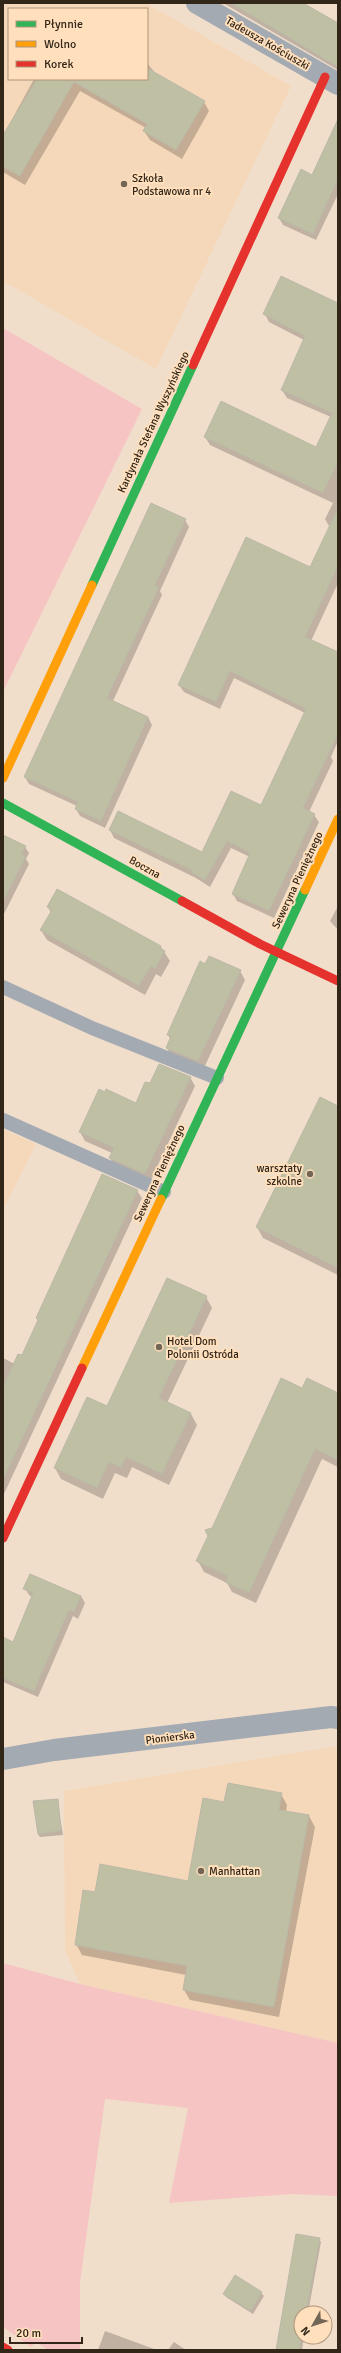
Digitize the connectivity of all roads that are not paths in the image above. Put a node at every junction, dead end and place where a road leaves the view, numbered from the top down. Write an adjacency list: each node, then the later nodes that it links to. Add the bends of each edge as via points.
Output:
1 (197, 3): 2 (street, Tadeusza Kościuszki)
2 (332, 80): 3 (street, Kardynała Stefana Wyszyńskiego)
3 (3, 778)
4 (3, 804): 6 (street, Boczna)
5 (338, 819): 6 (street, Seweryna Pieniężnego)
6 (276, 952): 7 (street, Boczna); 9 (street, Seweryna Pieniężnego)
7 (338, 981)
8 (3, 987): 9 (lane, via 92,1028)
9 (217, 1078): 11 (street, Seweryna Pieniężnego)
10 (3, 1120): 11 (lane)
11 (164, 1192): 12 (street, Seweryna Pieniężnego)
12 (3, 1538)
13 (338, 1718): 14 (street, Pionierska, via 74,1748)
14 (3, 1759)
15 (3, 2346): 16 (street)
16 (8, 2350)

